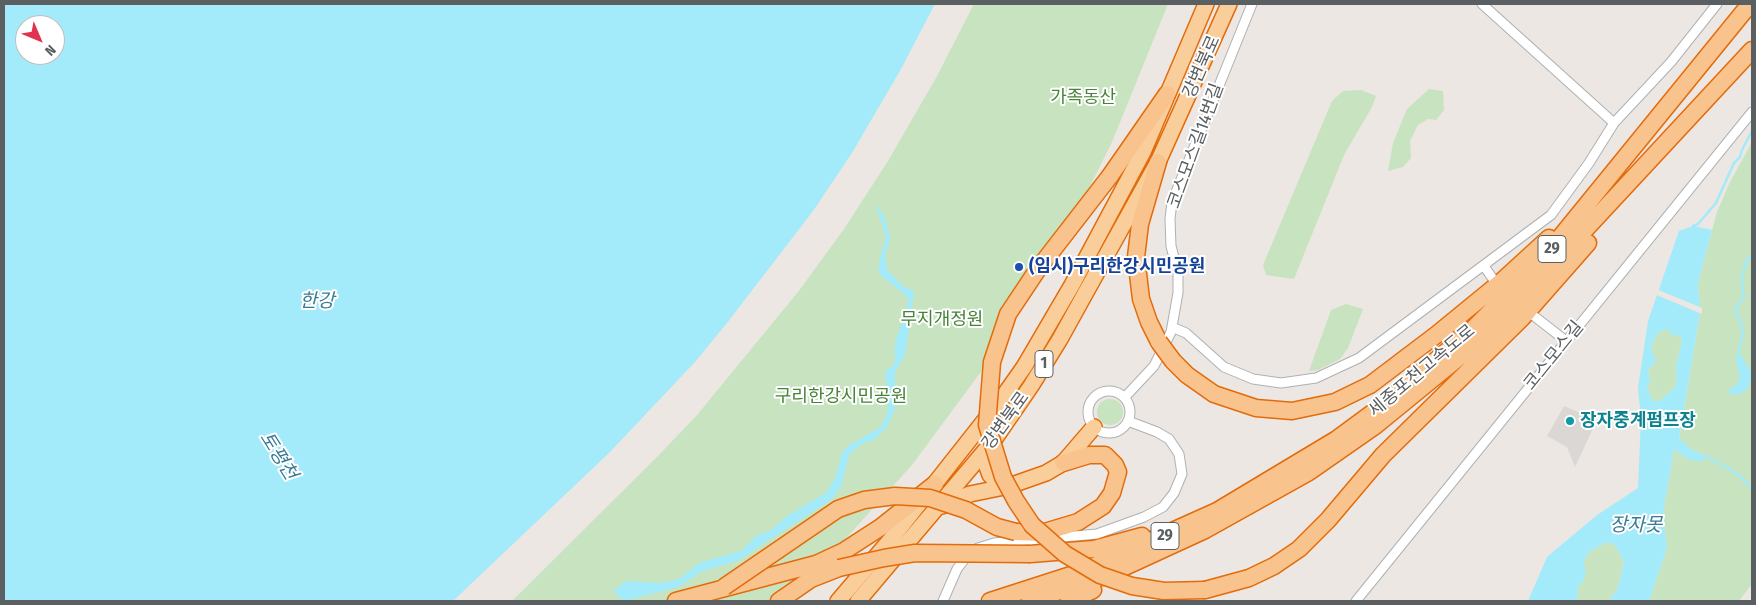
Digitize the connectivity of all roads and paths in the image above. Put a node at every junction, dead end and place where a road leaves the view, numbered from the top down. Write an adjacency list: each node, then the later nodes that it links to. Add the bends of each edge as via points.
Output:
1 (1206, 4): 8 (highway, 강변북로 / 1)
2 (1229, 4): 12 (highway, 강변북로 / 1)
3 (1252, 4): 17 (street, 코스모스길14번길, via 1172,202 1170,219 1178,292)
4 (1482, 4): 10 (street)
5 (1717, 4): 10 (street, via 1671,62)
6 (1750, 4): 11 (highway, 세종포천고속도로 / 29)
7 (1752, 50): 13 (highway, 세종포천고속도로 / 29)
8 (1167, 94): 13 (highway, bridge, via 1008,314 992,362 987,425 1003,477 1032,525 1065,554 1100,575 1132,586 1164,591 1205,590 1237,583 1264,572 1308,541 1404,432 1522,318 1565,271); 26 (highway, 강변북로 / 1, via 1127,182 1042,338 1000,401)
9 (1752, 112): 18 (street, 코스모스길)
10 (1614, 123): 14 (street, via 1551,216)
11 (1630, 154): 12 (highway, bridge, via 1502,282 1398,364 1350,397 1307,410 1277,411 1256,408 1214,394 1173,361 1149,322 1141,299 1136,257 1140,224); 23 (highway, 세종포천고속도로 / 29, via 1540,262 1471,331 1375,411)
12 (1158, 162): 22 (highway, 강변북로 / 1, via 1060,339)
13 (1644, 168): 25 (highway, 세종포천고속도로 / 29, via 1490,332 1375,426)
14 (1484, 266): 15 (street); 17 (street, via 1359,358 1316,378 1281,383 1253,379 1224,367 1186,333)
15 (1493, 279)
16 (1534, 316): 18 (street)
17 (1172, 327): 19 (street, 코스모스길14번길, via 1154,366)
18 (1566, 341): 38 (street, 코스모스길)
19 (1125, 397): 20 (street, via 1130,408); 21 (street, via 1114,391 1097,394 1088,410)
20 (1128, 421): 21 (street, via 1122,429 1112,433); 34 (street, via 1169,439 1179,454 1182,474 1163,507 1097,534 994,543 978,548 970,552 957,569)
21 (1094, 427): 24 (highway)
22 (994, 440): 27 (highway, via 986,464 996,481); 28 (highway, 강변북로 / 1)
23 (1312, 452): 31 (highway, bridge, via 1173,524 1134,539 1094,549 1030,554 916,553 884,558 839,568 811,579); 35 (highway, 세종포천고속도로 / 29, via 1246,495 1190,524 1083,570)
24 (1063, 463): 27 (highway, via 1046,473); 29 (highway, bridge, via 1089,455 1105,455 1118,472 1112,493 1103,506 1078,522 1041,532 1016,532 930,498 895,496 864,500 830,514)
25 (1309, 472): 36 (highway, 세종포천고속도로 / 29, via 1156,553 1107,575); 37 (highway, via 1240,520)
26 (935, 484): 29 (highway, via 860,542 816,564); 32 (highway, 강변북로 / 1)
27 (1009, 486): 28 (highway, via 970,494)
28 (939, 508): 33 (highway, 강변북로 / 1)
29 (724, 587): 30 (highway)
30 (676, 601)
31 (779, 601)
32 (838, 601)
33 (858, 601)
34 (942, 601)
35 (990, 601)
36 (1030, 601)
37 (1069, 601)
38 (1356, 601)

